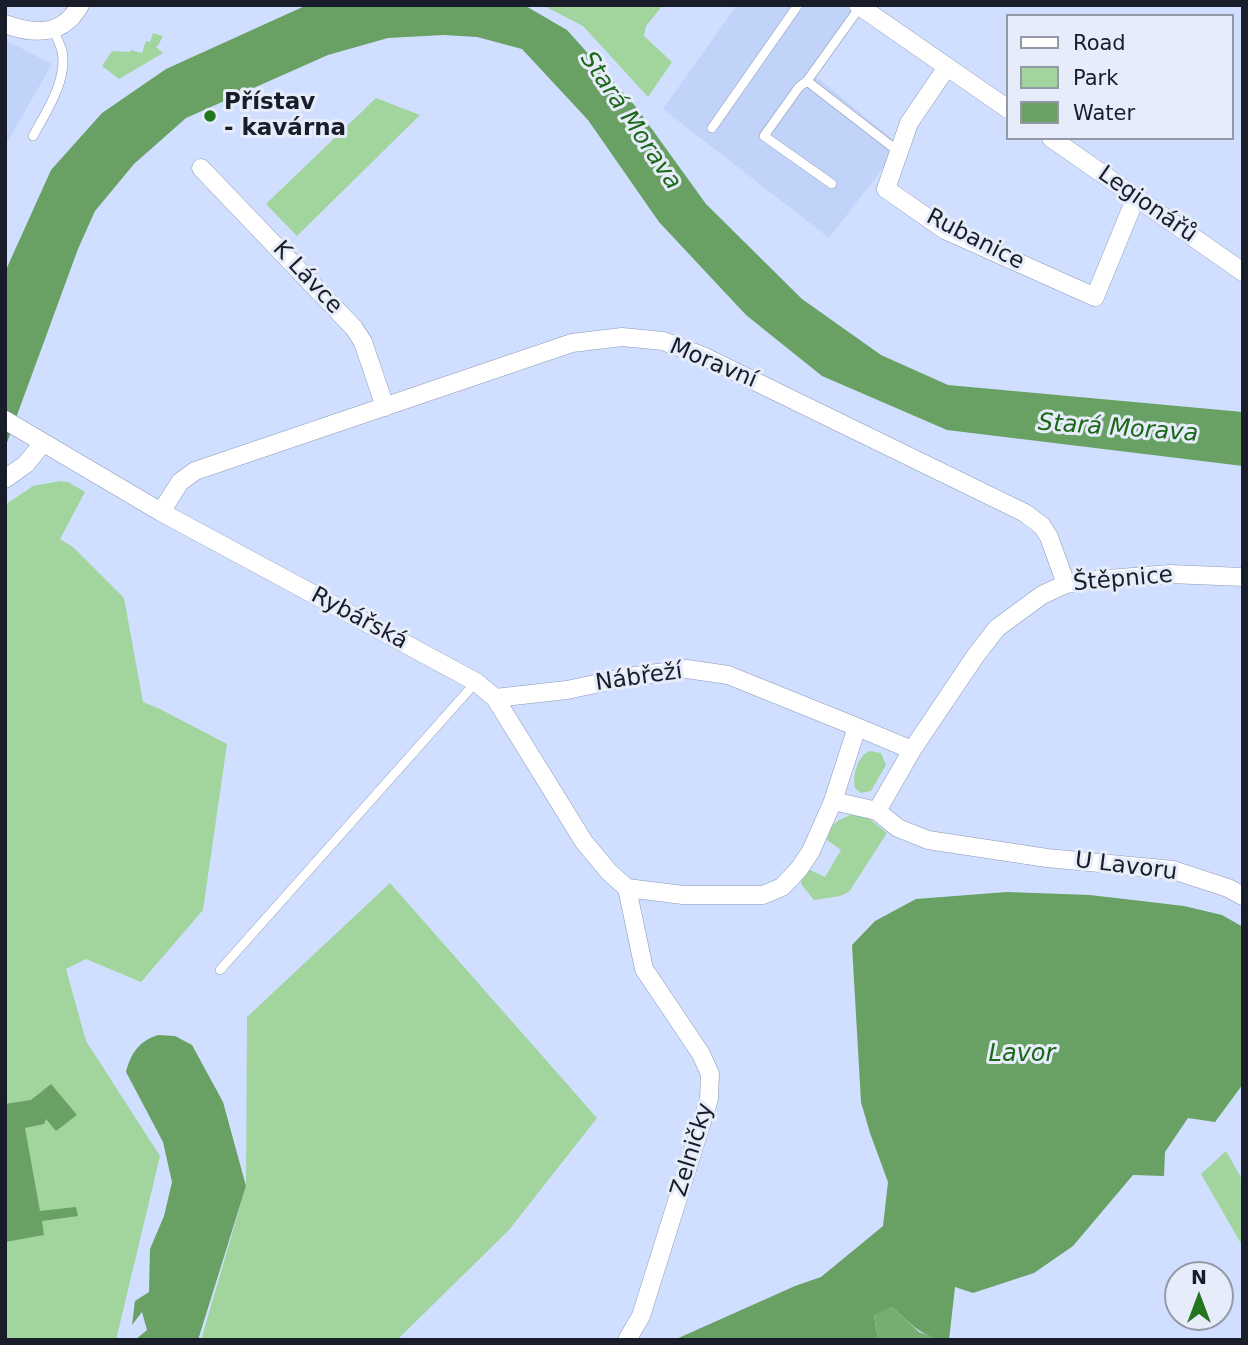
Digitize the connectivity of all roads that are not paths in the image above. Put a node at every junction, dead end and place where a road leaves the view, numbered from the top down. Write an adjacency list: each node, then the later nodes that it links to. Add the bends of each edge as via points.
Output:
1 (80, 5): 5 (street)
2 (798, 5): 9 (lane)
3 (859, 6): 6 (street); 7 (lane)
4 (5, 24): 5 (street, via 39,33)
5 (54, 30): 10 (lane, via 62,52 62,70)
6 (947, 67): 8 (street); 12 (street, Rubanice, via 909,123)
7 (807, 81): 12 (lane); 14 (lane, via 764,136)
8 (1006, 108)
9 (712, 128)
10 (33, 136)
11 (1054, 140): 15 (street, Legionářů)
12 (899, 152): 15 (street, Rubanice, via 886,189 946,230 1095,297)
13 (201, 168): 17 (street, K Lávce, via 354,328)
14 (832, 184)
15 (1136, 197): 16 (street, Legionářů)
16 (1243, 272)
17 (385, 407): 21 (street, Moravní, via 195,471 180,482); 23 (street, Moravní, via 572,343 622,337 663,341 1025,513 1049,537)
18 (12, 424): 19 (street, Rybářská)
19 (43, 443): 20 (street, via 26,464); 21 (street, Rybářská)
20 (5, 479)
21 (161, 512): 24 (street, Rybářská)
22 (1243, 577): 23 (street, Štěpnice, via 1170,574)
23 (1066, 584): 27 (street, Štěpnice, via 1042,595 997,628)
24 (476, 682): 25 (street, Rybářská); 32 (lane)
25 (495, 698): 26 (street, Nábřeží, via 687,669 728,675); 30 (street, Rybářská, via 584,842)
26 (857, 727): 27 (street, Nábřeží); 28 (street)
27 (912, 750): 29 (street)
28 (834, 801): 29 (street); 30 (street, via 799,869 782,887 763,895 683,895)
29 (877, 810): 31 (street, U Lavoru, via 898,828 928,840 1172,870)
30 (627, 888): 33 (street, Zelničky, via 644,969 701,1054 711,1085 641,1316)
31 (1243, 896)
32 (220, 970)
33 (627, 1340)

